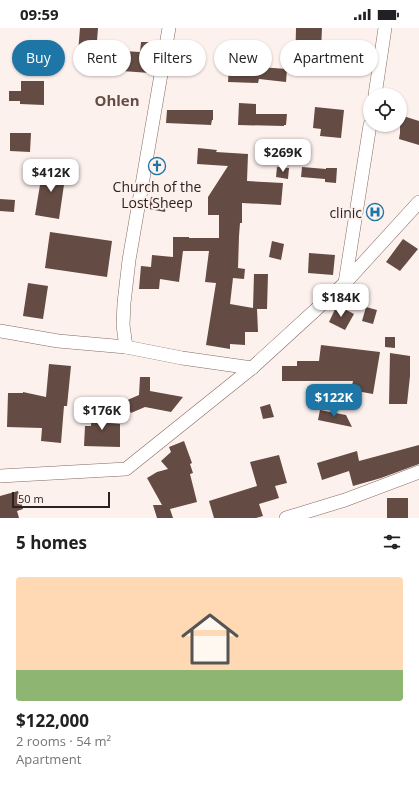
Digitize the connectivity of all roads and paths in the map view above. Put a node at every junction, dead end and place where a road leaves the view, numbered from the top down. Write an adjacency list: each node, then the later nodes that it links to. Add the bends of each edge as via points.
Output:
1 (169, 28): 8 (street, via 128,267 123,325)
2 (385, 28): 3 (street)
3 (376, 88)
4 (369, 132): 6 (street)
5 (419, 202): 6 (street)
6 (345, 283): 9 (street)
7 (0, 332): 8 (street, via 58,341)
8 (126, 347): 9 (street)
9 (252, 368): 11 (street, via 126,469)
10 (419, 472): 12 (street, via 345,500)
11 (0, 476)
12 (286, 518)

